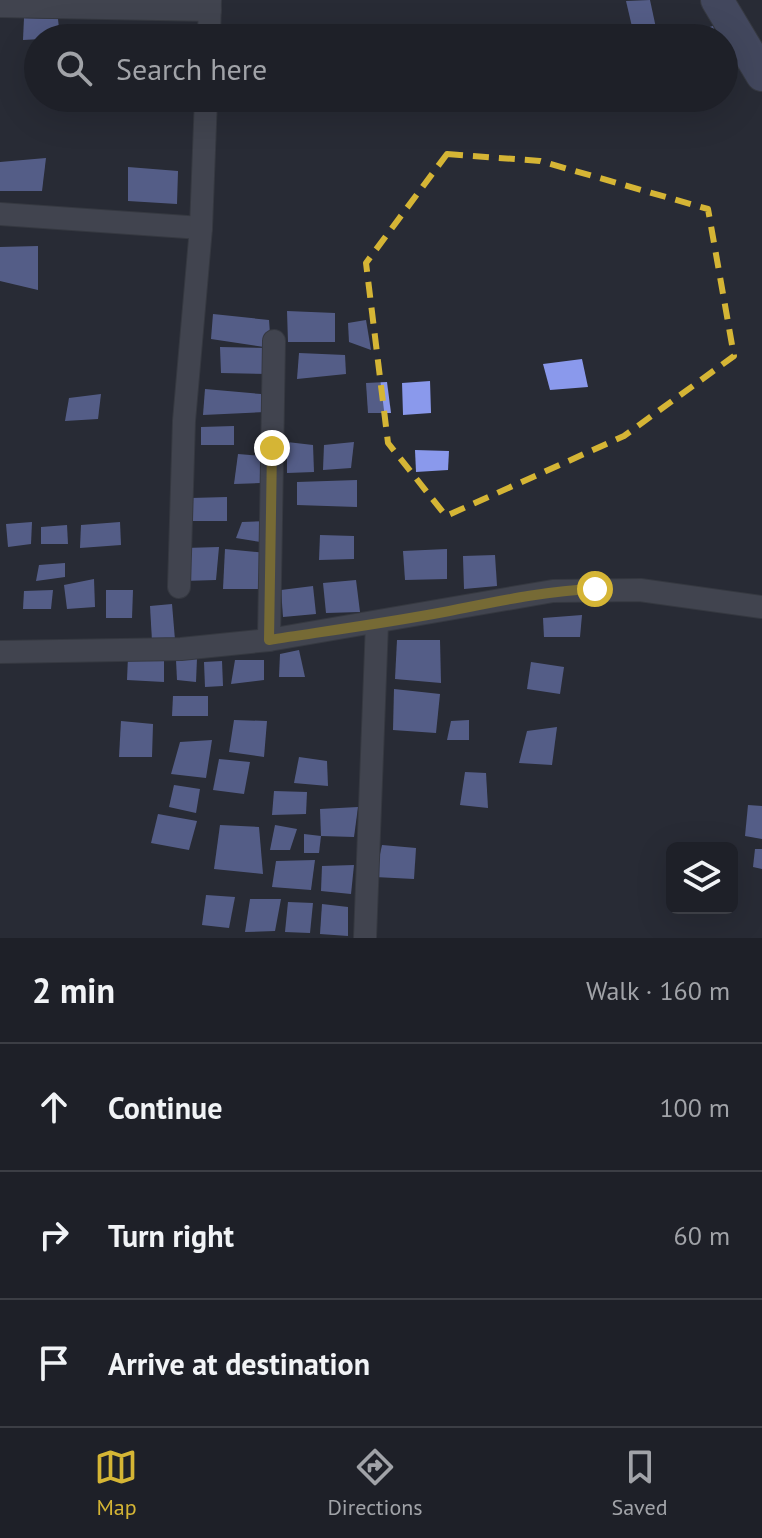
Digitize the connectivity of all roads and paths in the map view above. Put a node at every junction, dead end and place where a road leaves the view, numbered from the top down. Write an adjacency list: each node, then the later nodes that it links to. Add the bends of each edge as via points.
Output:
1 (717, 0): 4 (street)
2 (210, 5): 3 (street)
3 (0, 6)
4 (731, 24)
5 (738, 35): 6 (street)
6 (762, 75)
7 (205, 112): 9 (street)
8 (0, 214): 9 (street)
9 (201, 228): 11 (street, via 184,421)
10 (274, 341): 14 (street)
11 (179, 587)
12 (762, 607): 13 (street, via 595,589 506,598)
13 (377, 623): 14 (street); 16 (street)
14 (269, 640): 15 (street, via 169,649)
15 (0, 652)
16 (365, 938)

